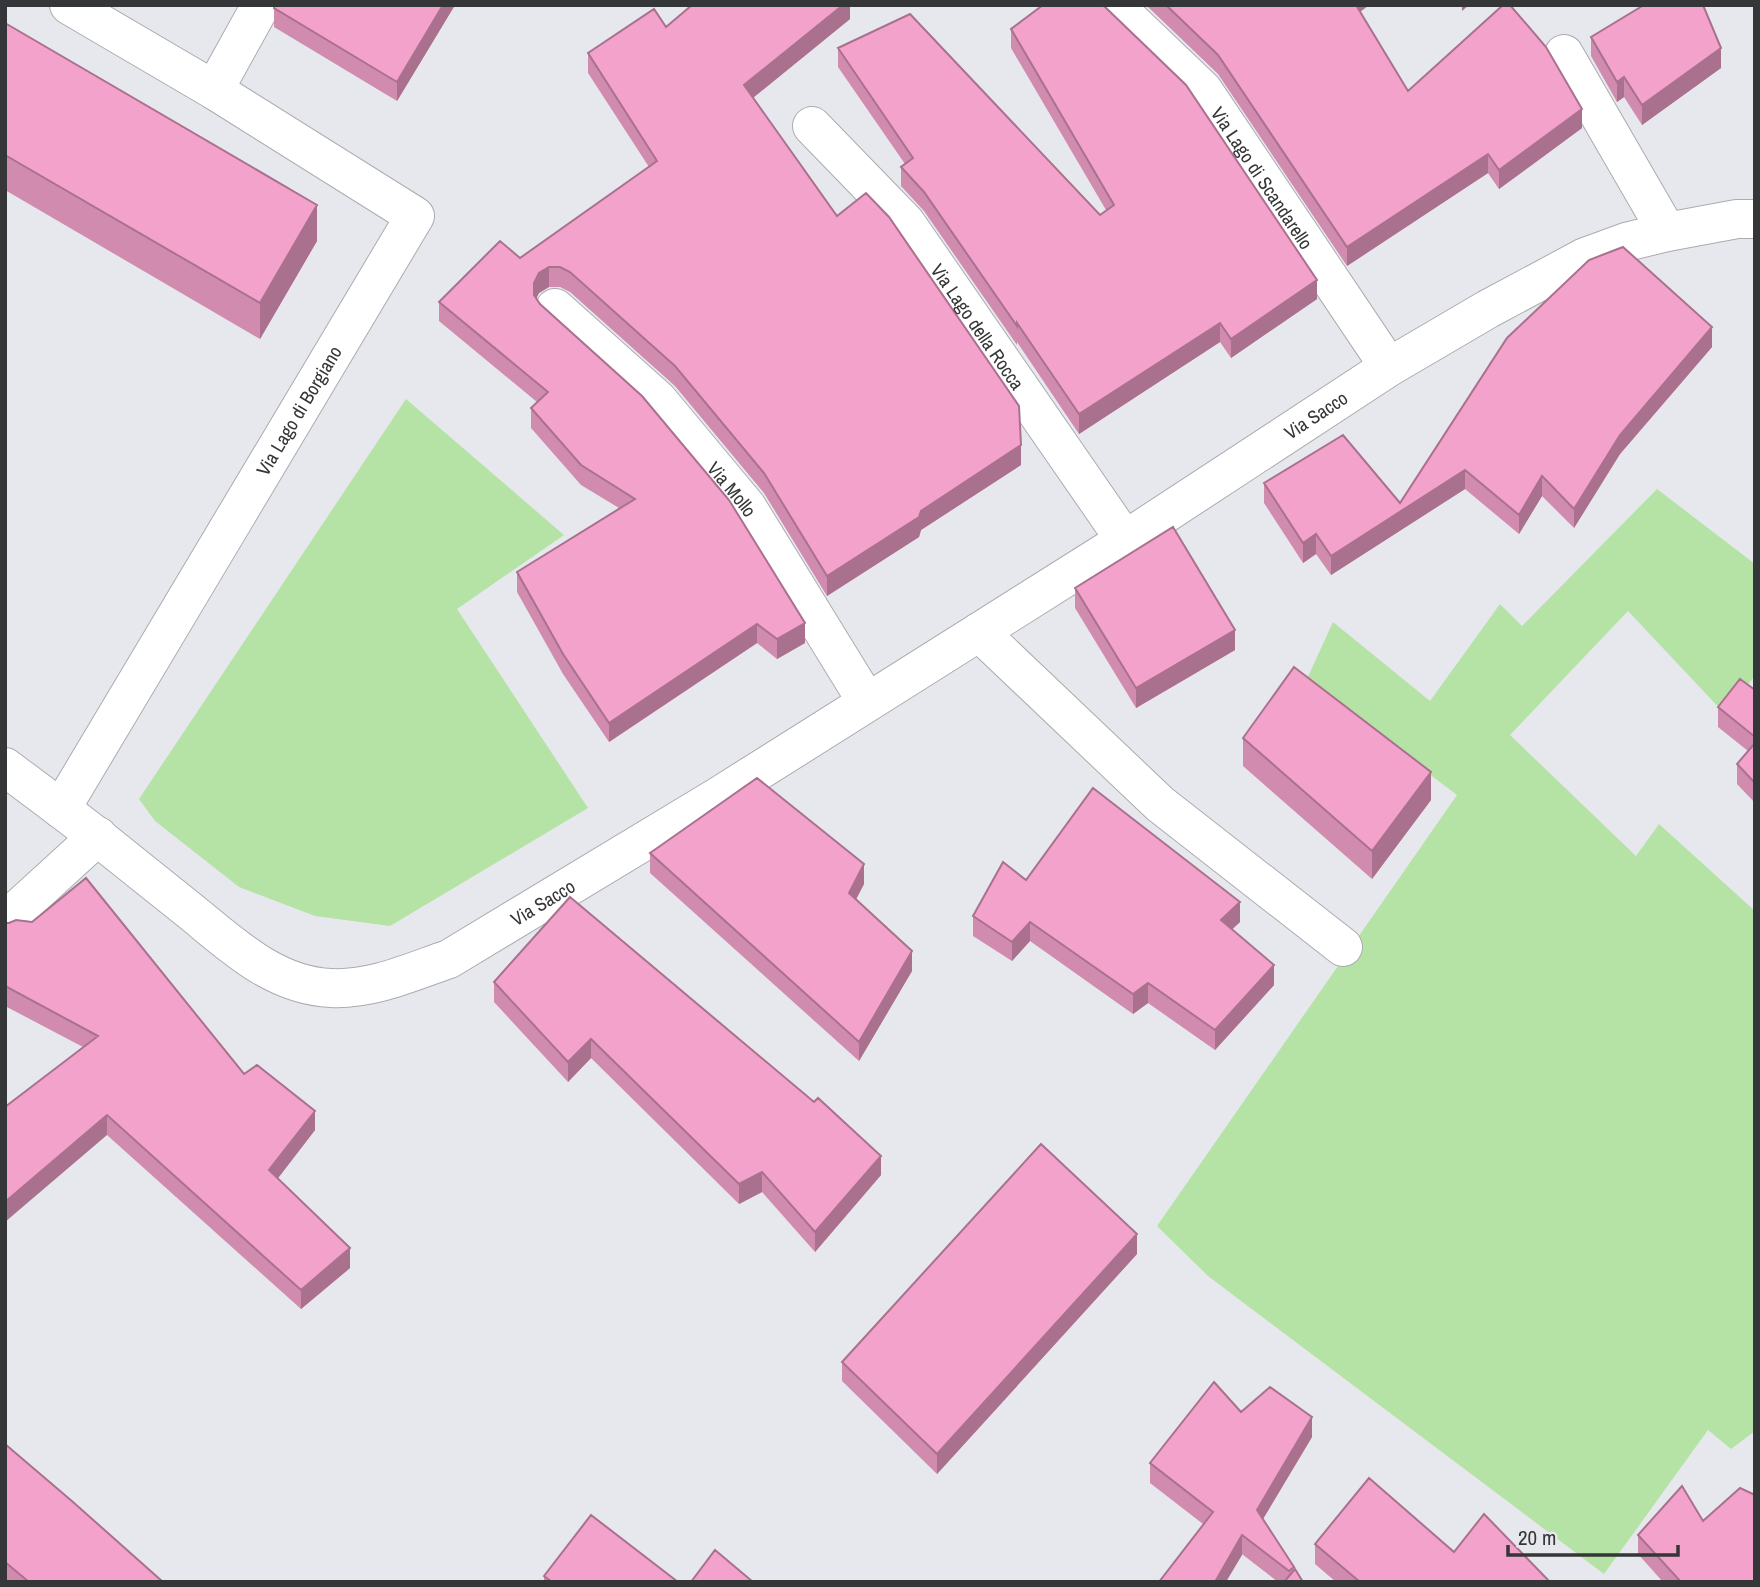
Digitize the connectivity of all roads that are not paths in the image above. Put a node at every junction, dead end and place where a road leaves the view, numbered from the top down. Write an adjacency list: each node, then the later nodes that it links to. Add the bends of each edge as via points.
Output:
1 (69, 5): 5 (street, Via Lago di Borgiano)
2 (261, 5): 5 (street)
3 (1114, 5): 10 (street, Via Lago di Scandarello, via 1203,90)
4 (1564, 54): 8 (street)
5 (214, 90): 15 (street, Via Lago di Borgiano, via 415,216)
6 (812, 126): 11 (street, Via Lago della Rocca, via 906,223)
7 (1755, 219): 8 (street, Via Sacco)
8 (1667, 232): 10 (street, Via Sacco, via 1586,257)
9 (555, 308): 13 (street, Via Mollo, via 658,401 747,507)
10 (1389, 367): 11 (street, Via Sacco)
11 (1125, 540): 12 (street, Via Sacco)
12 (979, 632): 13 (street, Via Sacco); 18 (street, via 1160,804)
13 (867, 702): 16 (street, Via Sacco, via 449,959 401,977 358,986 330,988 273,973)
14 (5, 767): 15 (street, Via Sacco)
15 (61, 809): 16 (street, Via Sacco)
16 (98, 836): 17 (street)
17 (5, 921)
18 (1343, 947)

